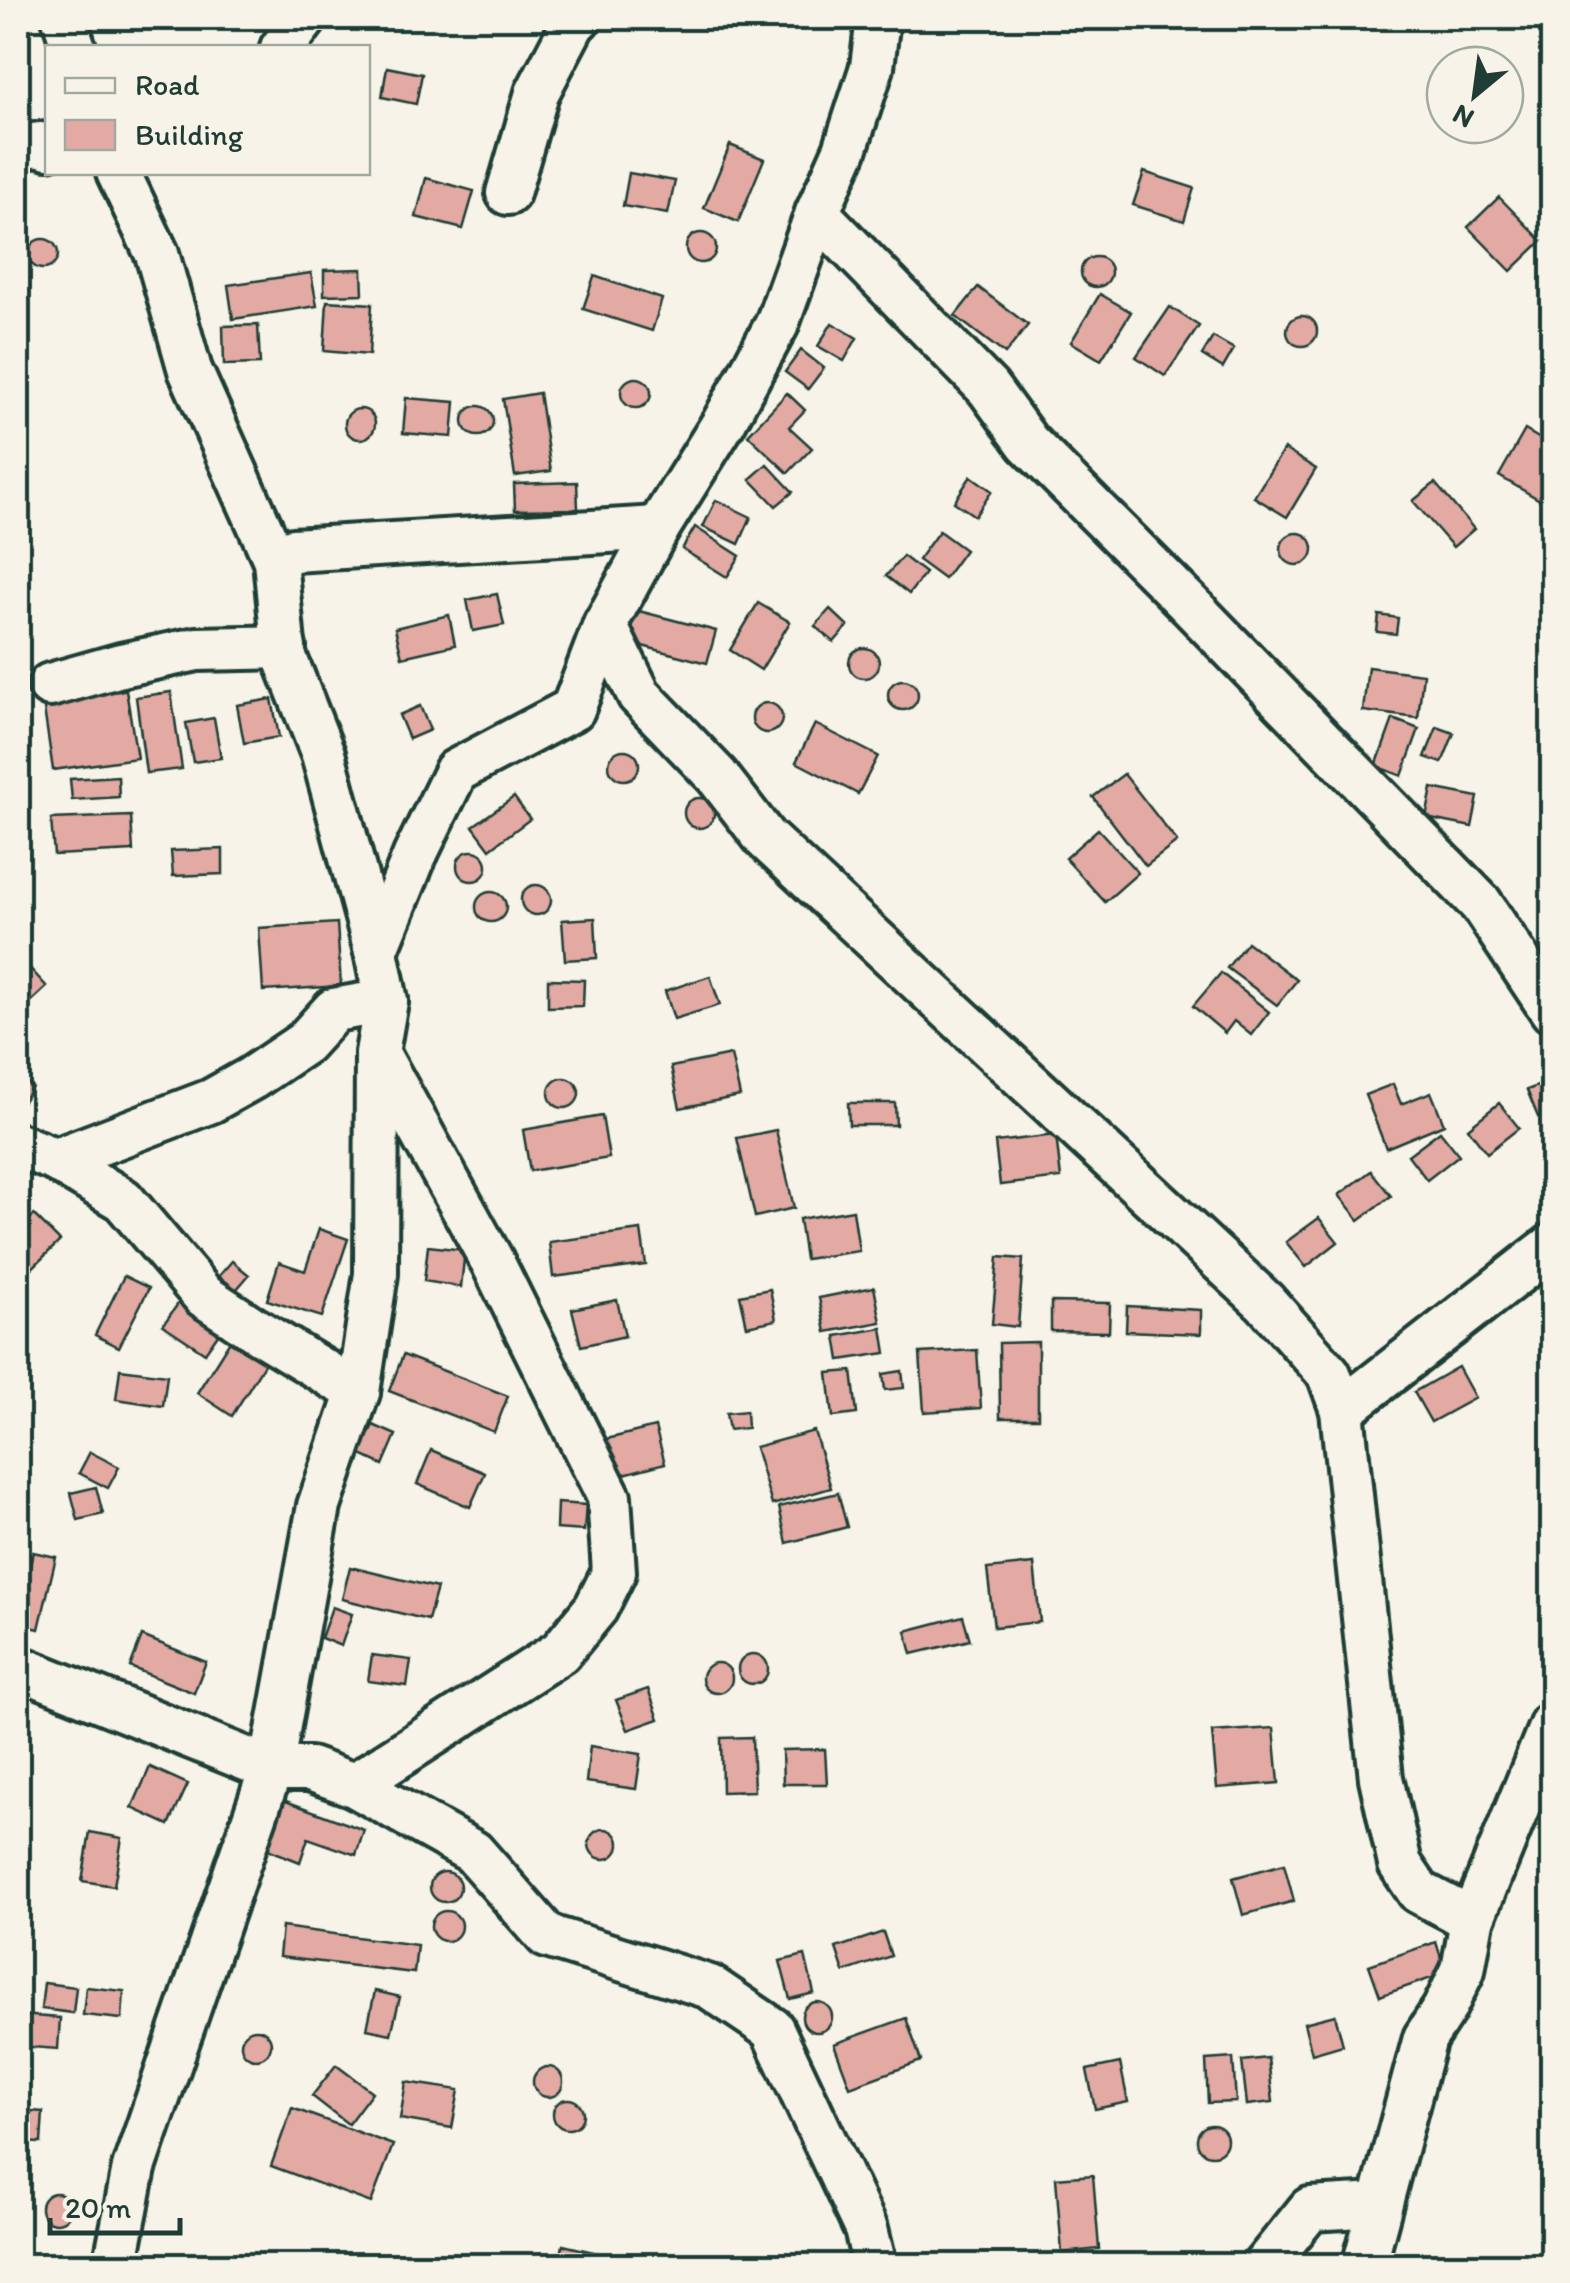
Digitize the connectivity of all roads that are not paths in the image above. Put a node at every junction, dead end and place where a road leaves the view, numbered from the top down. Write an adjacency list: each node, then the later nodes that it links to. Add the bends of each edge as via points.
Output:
1 (64, 18): 6 (street)
2 (305, 18): 7 (street)
3 (579, 18): 12 (street, via 537,93)
4 (878, 18): 8 (street)
5 (909, 18): 8 (street)
6 (73, 45)
7 (284, 45)
8 (872, 67): 13 (street)
9 (45, 146): 10 (street)
10 (18, 147)
11 (119, 175): 15 (street, via 157,254 190,370)
12 (508, 193)
13 (817, 213): 14 (street, via 777,324); 21 (street, via 988,388 1028,443 1481,904)
14 (658, 528): 15 (street, via 293,550); 16 (street)
15 (275, 560): 17 (street)
16 (606, 625): 19 (street, via 574,709 456,771); 26 (street, via 639,695 765,838 1265,1302 1329,1374)
17 (284, 647): 18 (street, via 198,649); 19 (street, via 323,754)
18 (50, 685)
19 (376, 951): 20 (street)
20 (386, 1001): 22 (street); 23 (street, via 334,1010 304,1043 211,1101)
21 (1552, 1010)
22 (377, 1053): 25 (street, via 376,1274); 30 (street, via 492,1262 609,1497 614,1572 596,1608 560,1652)
23 (37, 1152): 25 (street, via 123,1200 204,1296)
24 (1552, 1246): 26 (street)
25 (358, 1392): 29 (street, via 319,1506)
26 (1342, 1410): 31 (street, via 1381,1778 1400,1864 1420,1892)
27 (18, 1667): 29 (street)
28 (1552, 1723): 31 (street)
29 (271, 1769): 30 (street, via 310,1769); 33 (street, via 134,2168)
30 (354, 1785): 34 (street, via 473,1852 546,1936 710,1987 772,2029 866,2229)
31 (1472, 1920): 32 (street, via 1463,1970 1425,2038)
32 (1379, 2206): 35 (street, via 1310,2209); 36 (street)
33 (115, 2266)
34 (876, 2266)
35 (1264, 2266)
36 (1364, 2266)

